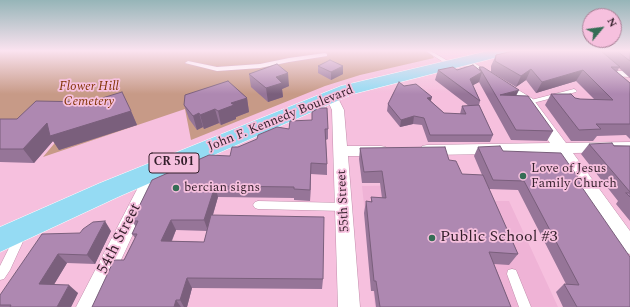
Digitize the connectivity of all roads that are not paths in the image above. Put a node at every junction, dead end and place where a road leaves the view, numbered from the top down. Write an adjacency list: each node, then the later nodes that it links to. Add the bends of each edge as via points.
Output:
1 (199, 65): 2 (lane, via 217,69)
2 (263, 65)
3 (448, 65): 10 (main road, John F. Kennedy Boulevard / CR 501, via 362,86)
4 (462, 65): 11 (street)
5 (606, 65): 6 (street)
6 (617, 74): 7 (street); 8 (street)
7 (630, 74)
8 (630, 85)
9 (574, 91): 11 (lane)
10 (332, 97): 16 (street, 55th Street, via 338,110); 17 (main road, John F. Kennedy Boulevard / CR 501)
11 (529, 102): 12 (street)
12 (562, 148): 13 (street); 15 (street); 21 (street)
13 (630, 148)
14 (396, 150): 16 (street)
15 (411, 150)
16 (342, 151): 19 (street, 55th Street)
17 (154, 172): 20 (main road, John F. Kennedy Boulevard / CR 501); 24 (street, 54th Street)
18 (258, 205): 19 (lane)
19 (344, 207): 25 (street, 55th Street)
20 (12, 235): 22 (lane, via 6,266)
21 (630, 246)
22 (0, 274)
23 (512, 274): 26 (lane)
24 (87, 307)
25 (349, 307)
26 (525, 307)

